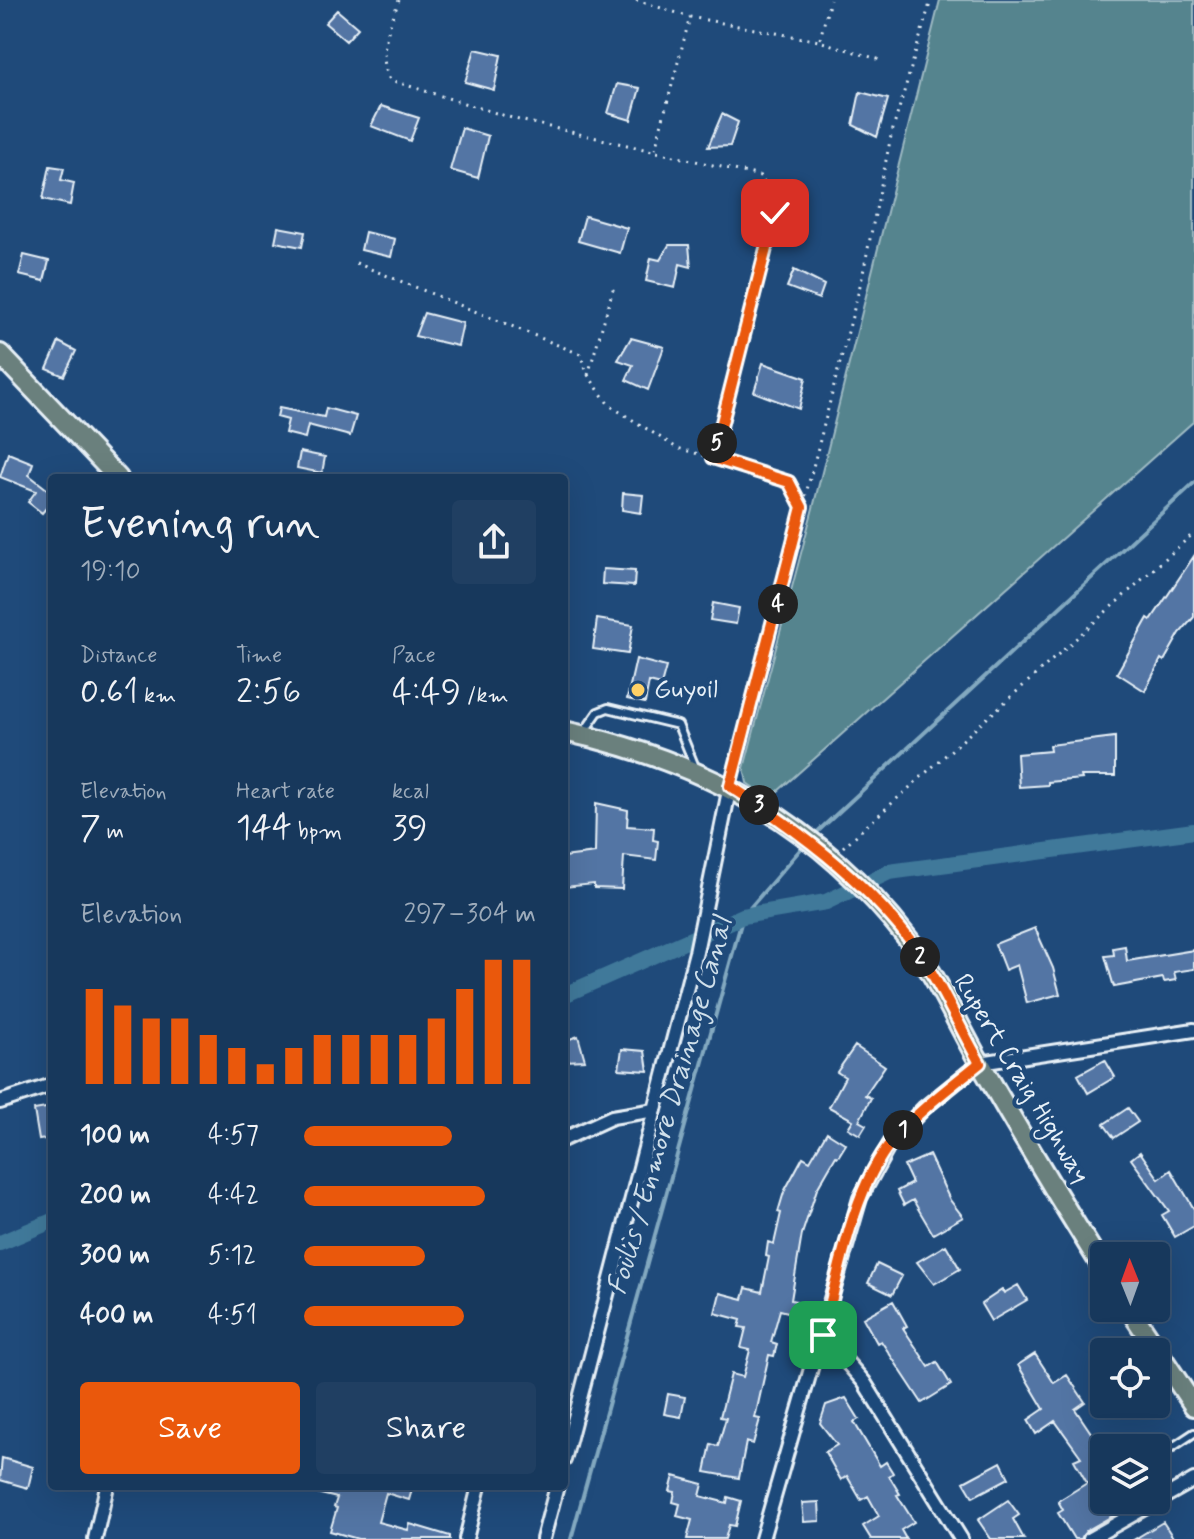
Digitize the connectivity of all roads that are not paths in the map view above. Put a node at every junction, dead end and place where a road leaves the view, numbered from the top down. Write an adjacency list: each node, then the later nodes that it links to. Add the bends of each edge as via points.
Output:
1 (0, 355): 2 (main road)
2 (114, 474)
3 (573, 733): 4 (main road, Rupert Craig Highway); 4 (lane, via 608,708 678,725)
4 (696, 771): 5 (main road, Rupert Craig Highway)
5 (730, 786): 7 (main road, Rupert Craig Highway, via 854,878 911,942); 10 (street, via 708,903)
6 (1194, 1030): 7 (street)
7 (980, 1063): 12 (main road, Rupert Craig Highway); 14 (street, via 891,1142 860,1198)
8 (48, 1086): 9 (street)
9 (0, 1102)
10 (655, 1110): 11 (street, via 612,1117); 17 (street)
11 (568, 1137)
12 (1090, 1247)
13 (1138, 1322): 15 (main road)
14 (823, 1335): 26 (street); 27 (street, via 864,1382)
15 (1194, 1406)
16 (1194, 1433): 18 (lane)
17 (568, 1445)
18 (1170, 1449)
19 (1194, 1480): 28 (street)
20 (106, 1490): 23 (street)
21 (478, 1490): 24 (street)
22 (556, 1490): 25 (street)
23 (95, 1539)
24 (466, 1539)
25 (543, 1539)
26 (762, 1539)
27 (961, 1539)
28 (1090, 1539)

